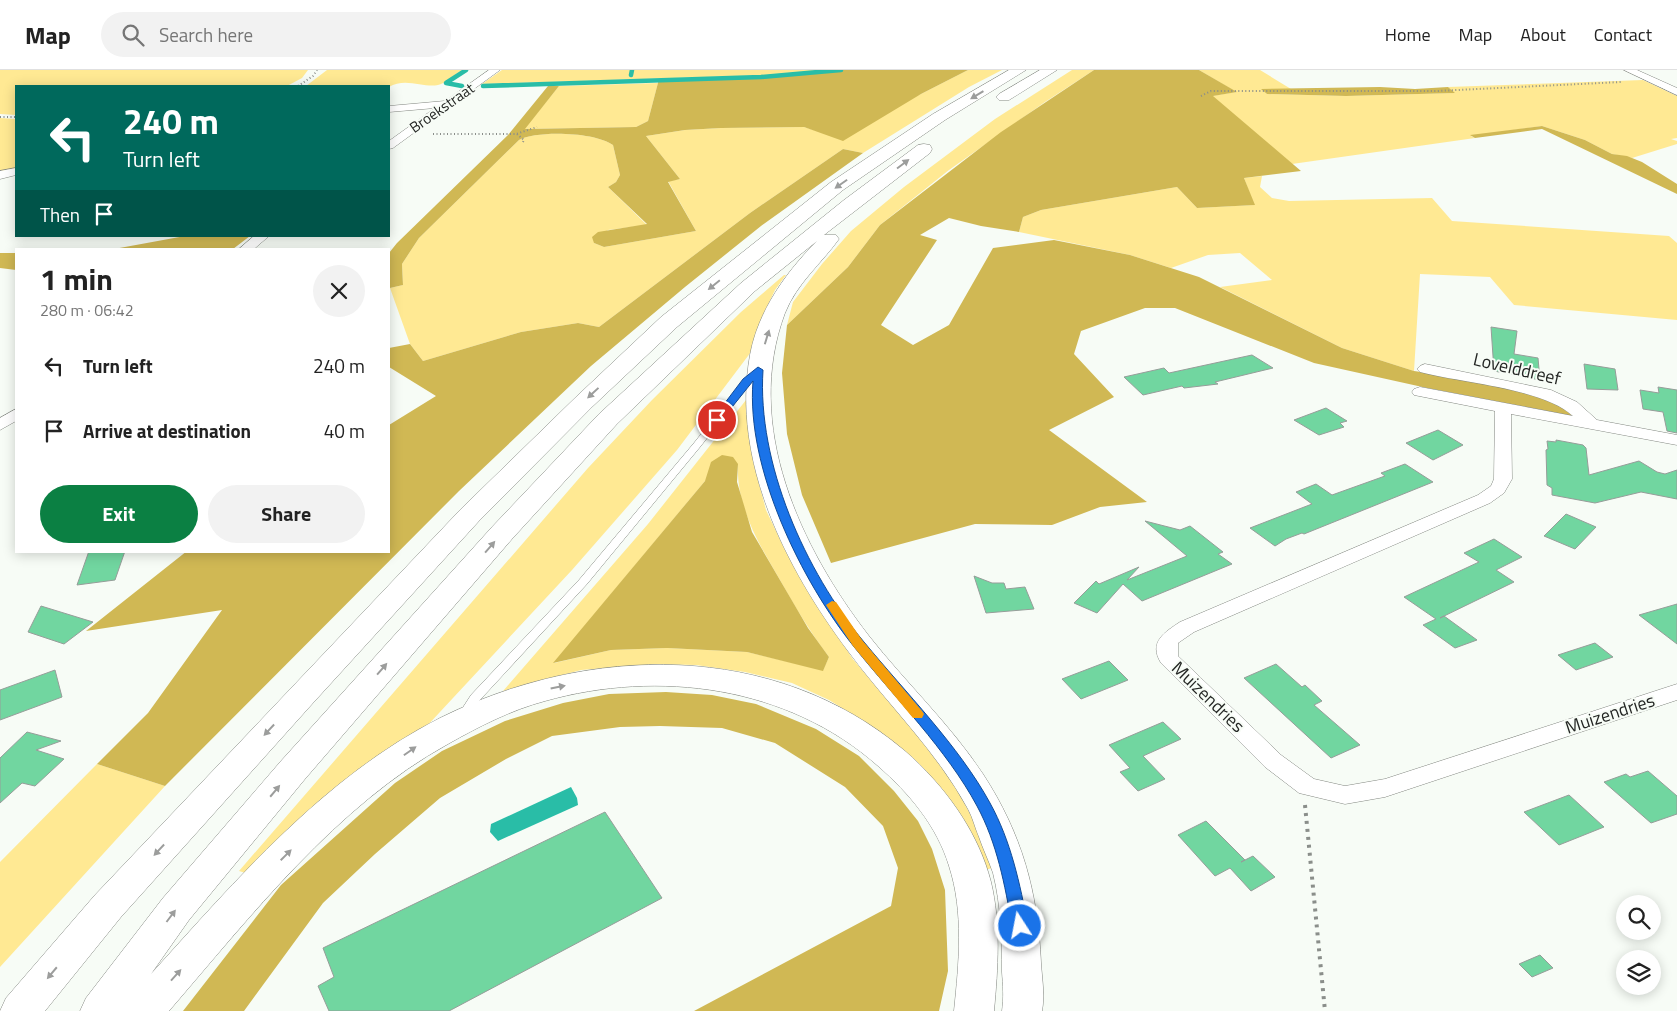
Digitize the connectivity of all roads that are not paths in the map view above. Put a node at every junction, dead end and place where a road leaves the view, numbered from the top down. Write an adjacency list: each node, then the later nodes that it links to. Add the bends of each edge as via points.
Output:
1 (495, 70): 6 (street, Broekstraat)
2 (1019, 70): 26 (highway, one-way to 26, via 939,117 837,186 655,335 477,508 315,680 108,906)
3 (1050, 70): 7 (highway)
4 (1629, 70): 5 (street)
5 (1677, 92)
6 (447, 104): 8 (street); 10 (street, Broekstraat)
7 (988, 107)
8 (390, 109)
9 (941, 138): 13 (highway, one-way to 9)
10 (390, 145)
11 (15, 172): 12 (street)
12 (0, 175)
13 (850, 204): 16 (highway, one-way to 13, via 774,314 788,287 806,262 845,222); 27 (highway, one-way to 13, via 176,909 293,770 608,419 748,287)
14 (262, 237): 15 (street)
15 (246, 248)
16 (758, 370): 25 (lane, via 583,582 475,698); 30 (highway, via 759,422 766,462 779,504 801,552 857,643 954,758 984,805 1010,872 1019,917)
17 (1425, 370): 21 (street, Lovelddreef, via 1545,393 1571,405)
18 (1420, 392): 19 (street)
19 (1503, 407): 21 (street); 24 (street, Muizendries, via 1503,479 1498,489 1484,499 1187,627 1168,640 1168,658 1273,761 1307,787 1345,795 1385,788)
20 (15, 415): 22 (street)
21 (1592, 424): 23 (street)
22 (0, 426)
23 (1677, 440)
24 (1677, 692)
25 (460, 722): 28 (highway, one-way to 25, via 264,877 331,810 419,744); 29 (highway, one-way to 29, via 546,689 600,679 678,675 728,680 770,690 856,729 894,760 931,797 958,841 971,881 979,932)
26 (20, 1011)
27 (100, 1011)
28 (143, 1011)
29 (974, 1011)
30 (1022, 1011)

